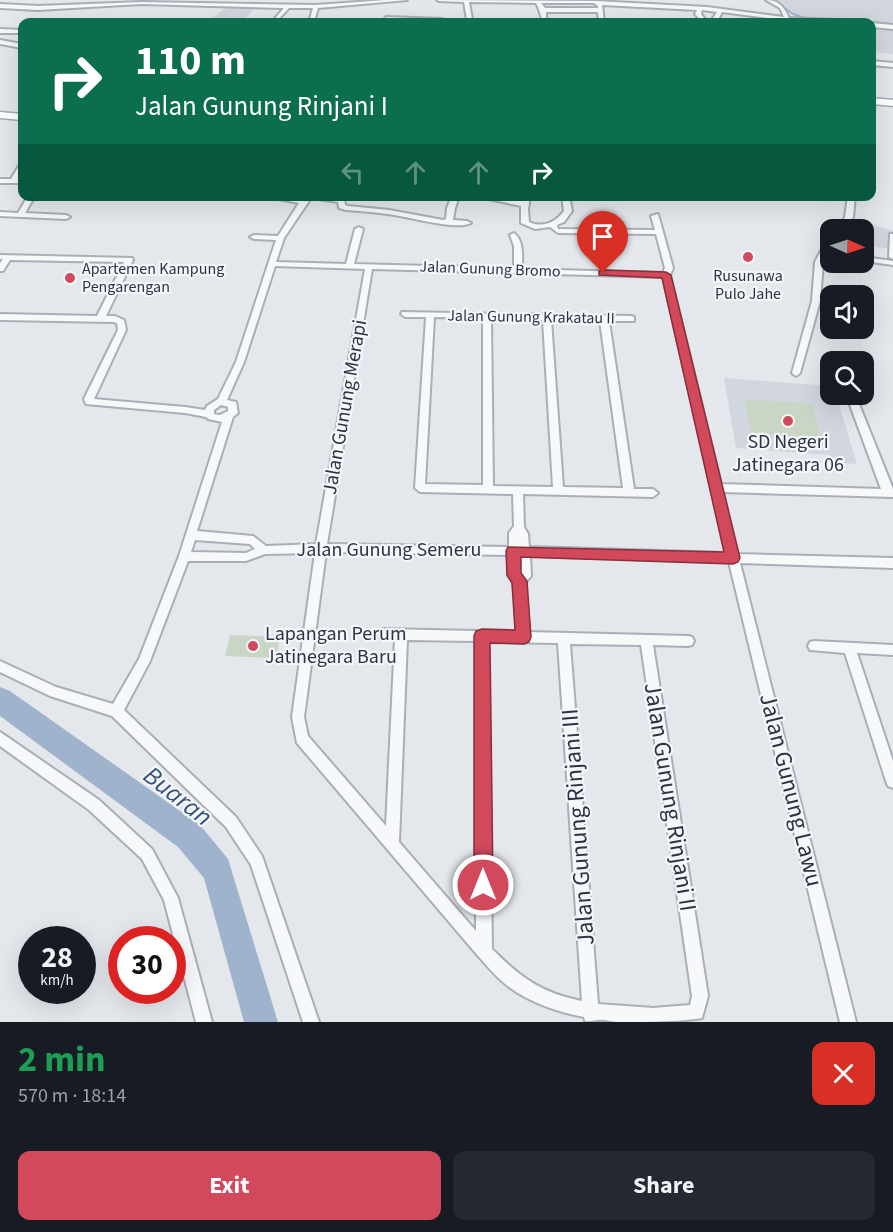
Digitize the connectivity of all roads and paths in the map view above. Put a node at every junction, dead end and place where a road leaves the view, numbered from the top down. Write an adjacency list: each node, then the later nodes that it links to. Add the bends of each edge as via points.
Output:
1 (405, 0): 17 (street)
2 (439, 0): 3 (street); 21 (street)
3 (452, 0): 6 (street)
4 (537, 0): 6 (street); 11 (street); 16 (street)
5 (768, 0): 28 (street, via 782,7)
6 (466, 1): 22 (street)
7 (157, 2): 9 (street); 12 (street)
8 (47, 3): 14 (street)
9 (88, 3): 14 (street)
10 (314, 4): 12 (street); 17 (street)
11 (597, 4): 15 (street); 16 (street)
12 (287, 7): 20 (street)
13 (1, 8): 14 (street)
14 (38, 8)
15 (700, 9): 18 (street); 24 (street)
16 (543, 10): 23 (street)
17 (384, 11)
18 (720, 11): 19 (street); 25 (street)
19 (758, 15): 26 (street); 27 (street)
20 (277, 18)
21 (441, 18)
22 (470, 18)
23 (544, 18)
24 (701, 18)
25 (716, 18)
26 (757, 18)
27 (780, 18)
28 (787, 18)
29 (876, 25): 30 (street)
30 (893, 27)
31 (0, 31): 32 (street)
32 (18, 32)
33 (0, 42): 34 (street)
34 (18, 44)
35 (876, 63): 36 (street)
36 (893, 65)
37 (876, 97): 39 (main road)
38 (876, 101): 39 (main road)
39 (893, 102)
40 (0, 109): 41 (main road)
41 (18, 110)
42 (0, 115): 43 (main road)
43 (18, 117)
44 (18, 172): 46 (street)
45 (0, 181): 46 (street)
46 (13, 181): 47 (street)
47 (18, 181)
48 (29, 201): 56 (street)
49 (305, 201): 68 (street)
50 (341, 201): 60 (street, via 346,207)
51 (454, 201): 60 (street)
52 (526, 201): 62 (street, via 527,225)
53 (566, 201): 62 (street, via 567,211)
54 (851, 201): 59 (street)
55 (0, 214): 56 (street)
56 (20, 215): 58 (street)
57 (655, 216): 64 (street, Jalan Gunung Lawu)
58 (66, 217)
59 (848, 219)
60 (448, 222): 61 (street)
61 (467, 223)
62 (555, 228): 64 (street)
63 (359, 229): 75 (street)
64 (660, 232): 79 (street, Jalan Gunung Lawu, via 669,268)
65 (514, 235): 78 (street)
66 (893, 236): 70 (street)
67 (254, 237): 68 (street)
68 (280, 238): 74 (street)
69 (4, 257): 77 (street); 85 (street, via 129,261)
70 (893, 257)
71 (874, 260): 73 (street)
72 (820, 261): 88 (street, via 814,310)
73 (893, 263)
74 (272, 264): 75 (street, Jalan Gunung Bromo); 89 (street)
75 (350, 266): 76 (street, Jalan Gunung Bromo)
76 (369, 266): 78 (street, Jalan Gunung Bromo); 105 (street, Jalan Gunung Merapi)
77 (0, 269)
78 (518, 270): 79 (street, Jalan Gunung Bromo)
79 (666, 275): 97 (street, Jalan Gunung Lawu)
80 (405, 314): 81 (street, Jalan Gunung Krakatau II)
81 (430, 315): 82 (street, Jalan Gunung Krakatau II); 98 (street, Jalan Gunung Krakatau II, via 420,488)
82 (487, 316): 84 (street, Jalan Gunung Krakatau II); 98 (street)
83 (0, 317): 85 (street)
84 (547, 318): 86 (street, Jalan Gunung Krakatau II); 100 (street)
85 (100, 319): 93 (street, via 115,319 123,325 89,402)
86 (604, 319): 87 (street, Jalan Gunung Krakatau II); 101 (street)
87 (631, 319)
88 (796, 373)
89 (232, 381): 90 (street); 91 (street)
90 (218, 403): 91 (street); 93 (street); 94 (street, via 210,408)
91 (233, 404): 95 (street, via 234,411)
92 (855, 405): 103 (street)
93 (185, 410): 94 (street)
94 (213, 417): 95 (street); 96 (street)
95 (228, 417): 96 (street)
96 (219, 442): 104 (street)
97 (716, 488): 103 (street); 109 (street, Jalan Gunung Lawu)
98 (488, 489): 99 (street, Jalan Gunung Krakatau II)
99 (518, 490): 100 (street, Jalan Gunung Krakatau II); 107 (street, via 519,527 523,534)
100 (558, 490): 101 (street, Jalan Gunung Krakatau II)
101 (629, 492): 102 (street, Jalan Gunung Krakatau II)
102 (653, 493)
103 (891, 493)
104 (191, 535): 106 (street, Jalan Gunung Semeru, via 253,540); 108 (street)
105 (321, 548): 106 (street, Jalan Gunung Semeru); 107 (street, Jalan Gunung Semeru); 125 (street, Jalan Gunung Merapi, via 298,717 302,739)
106 (264, 549): 108 (street, Jalan Gunung Semeru, via 246,557)
107 (519, 551): 109 (street, Jalan Gunung Semeru); 114 (street, via 525,576 519,581)
108 (184, 556): 122 (street, via 144,661)
109 (733, 558): 110 (street, Jalan Gunung Semeru); 130 (street, Jalan Gunung Lawu)
110 (893, 563)
111 (384, 634): 112 (street)
112 (401, 634): 113 (street); 125 (street)
113 (482, 636): 114 (street); 126 (street)
114 (524, 637): 115 (street)
115 (564, 638): 116 (street); 127 (street, Jalan Gunung Rinjani III)
116 (646, 640): 117 (street); 127 (street, Jalan Gunung Rinjani II, via 700,996 696,1012 676,1020 617,1020)
117 (688, 641)
118 (814, 646): 119 (street)
119 (849, 648): 120 (street); 124 (street)
120 (893, 650)
121 (0, 666): 122 (street, via 54,692)
122 (116, 711): 129 (street, via 231,822 257,861)
123 (0, 738): 128 (street, via 94,805 147,854 171,898)
124 (893, 781)
125 (392, 842): 126 (street)
126 (484, 952): 127 (street, via 515,982 552,1004)
127 (591, 1015)
128 (204, 1022)
129 (311, 1022)
130 (848, 1022)

